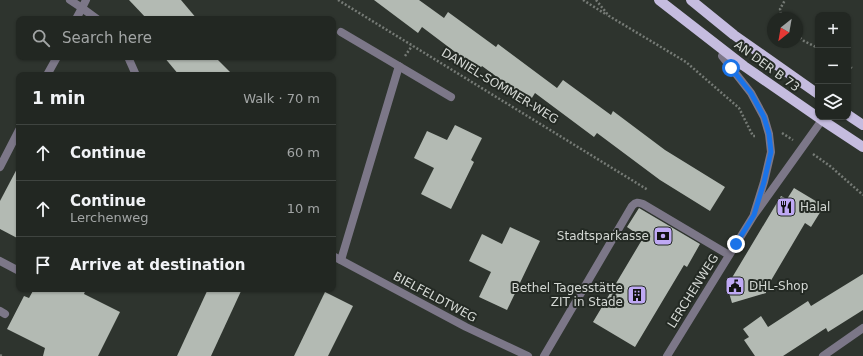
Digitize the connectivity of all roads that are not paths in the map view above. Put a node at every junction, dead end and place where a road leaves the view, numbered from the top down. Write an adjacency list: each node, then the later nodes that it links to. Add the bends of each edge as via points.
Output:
1 (70, 0): 4 (street)
2 (659, 0): 8 (main road, AN DER B 73)
3 (691, 0): 14 (main road, AN DER B 73, via 734,35)
4 (84, 4): 5 (street); 6 (street)
5 (78, 16)
6 (94, 16)
7 (340, 32): 11 (street)
8 (724, 51): 16 (main road, AN DER B 73); 24 (street, via 722,56 751,93 764,117 769,134 771,152)
9 (55, 60): 12 (street)
10 (129, 60): 13 (street)
11 (399, 66): 15 (street); 28 (street)
12 (49, 72)
13 (135, 72)
14 (815, 92)
15 (451, 97)
16 (815, 114)
17 (851, 117): 20 (main road)
18 (822, 120): 24 (street, LERCHENWEG)
19 (824, 120): 22 (main road, AN DER B 73)
20 (863, 125)
21 (16, 136): 23 (street)
22 (863, 147)
23 (0, 167)
24 (754, 215): 25 (street, LERCHENWEG)
25 (729, 255): 32 (street, via 643,204 634,203); 33 (street, LERCHENWEG)
26 (336, 257): 28 (street, BIELFELDTWEG)
27 (0, 260): 29 (street)
28 (342, 260): 31 (street, BIELFELDTWEG, via 466,327)
29 (16, 269)
30 (863, 328): 34 (street)
31 (528, 356)
32 (544, 356)
33 (667, 356)
34 (823, 356)

